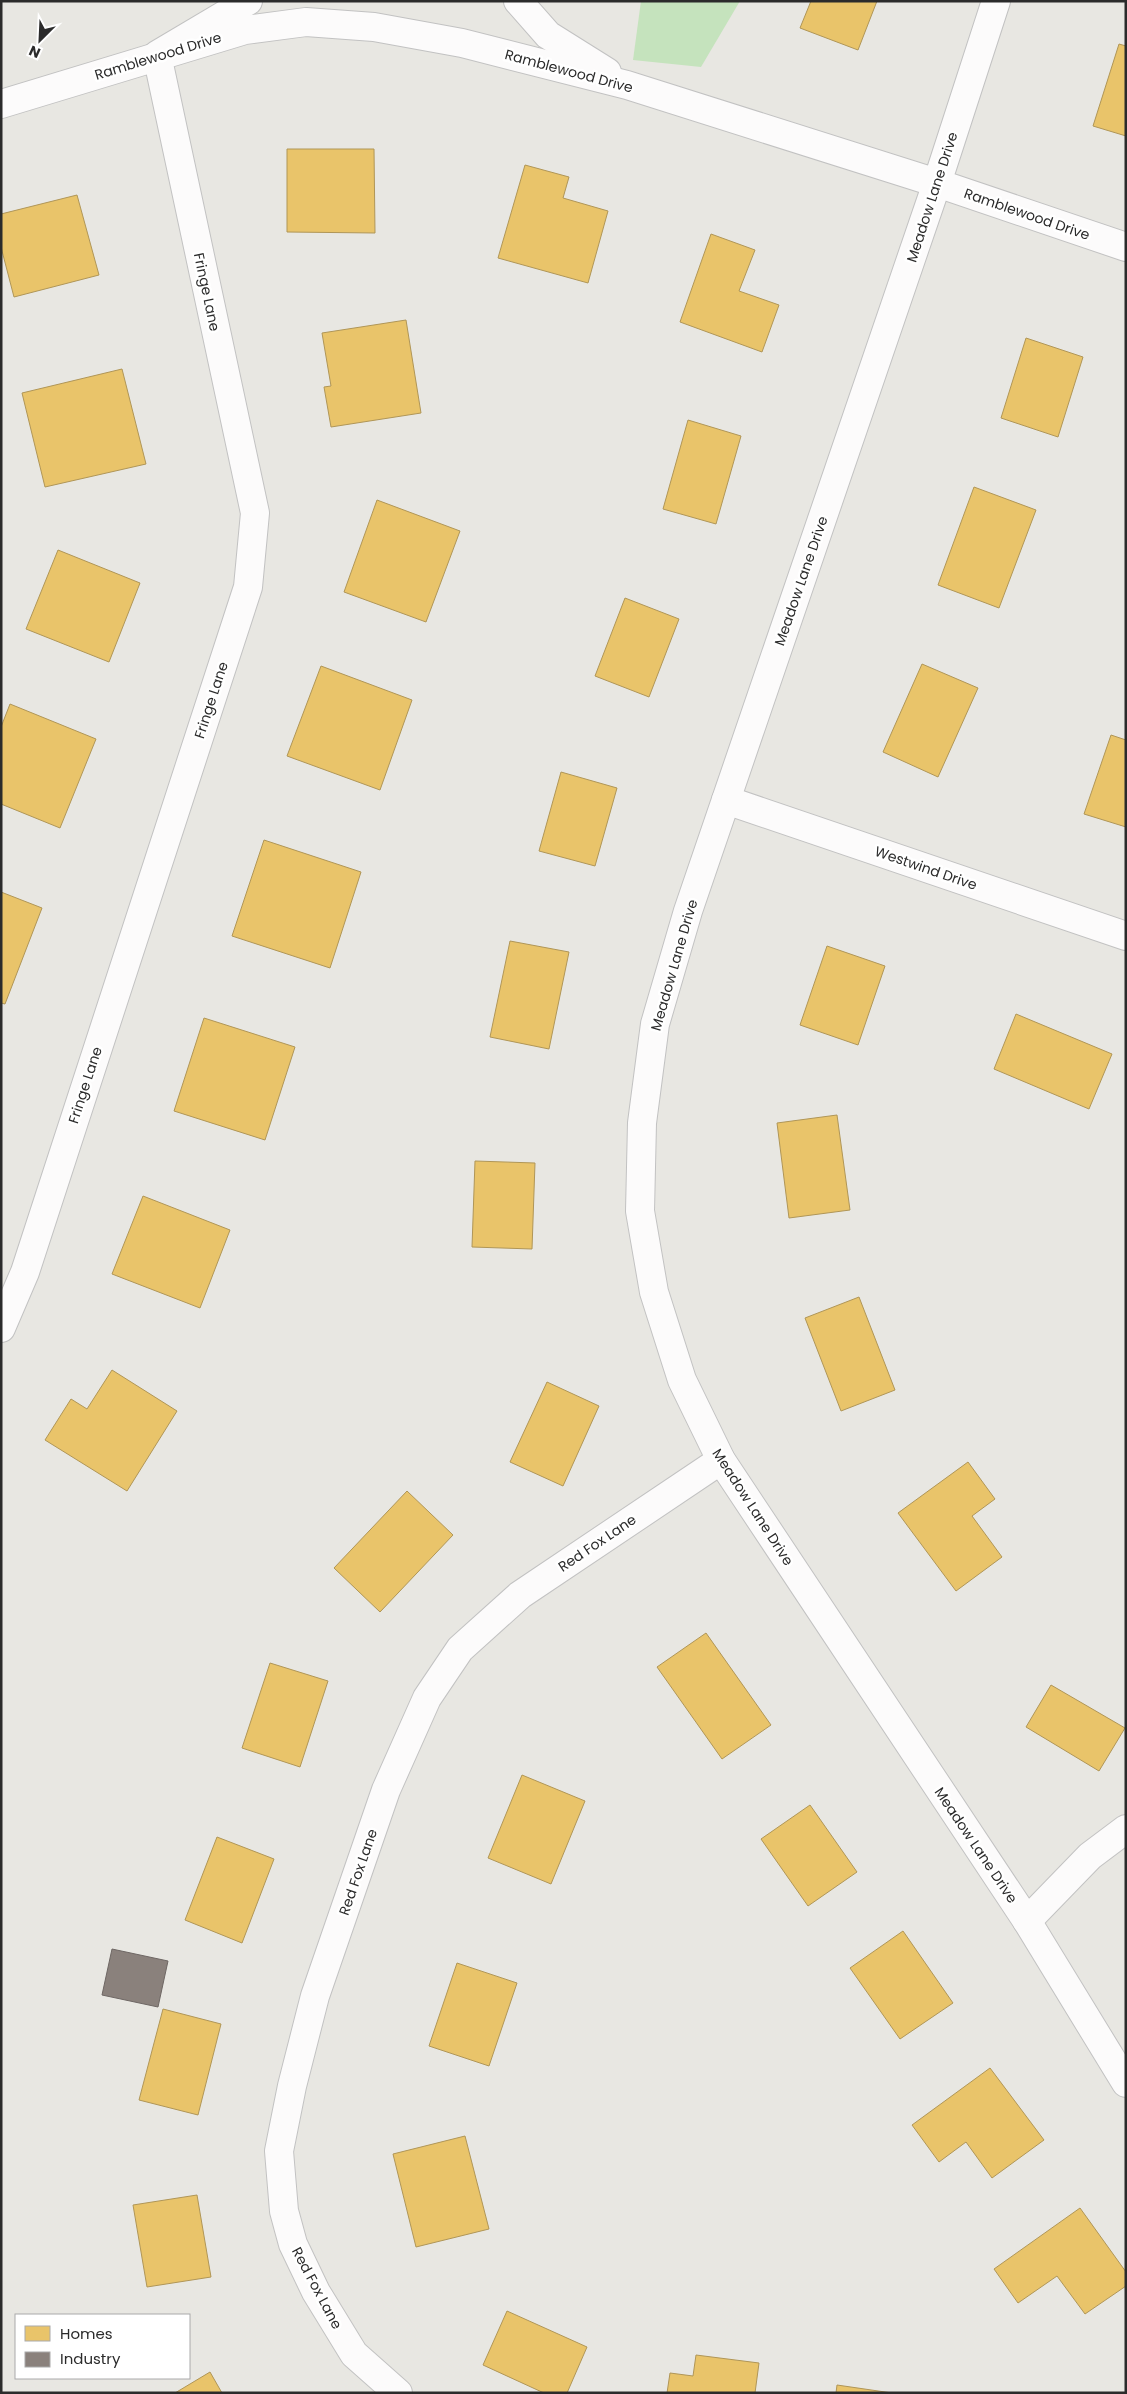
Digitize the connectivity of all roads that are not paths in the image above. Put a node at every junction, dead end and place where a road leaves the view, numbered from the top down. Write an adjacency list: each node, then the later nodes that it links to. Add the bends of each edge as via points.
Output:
1 (248, 1): 4 (street)
2 (518, 1): 5 (street, via 548,35)
3 (996, 1): 7 (street, Meadow Lane Drive)
4 (157, 55): 5 (street, Ramblewood Drive, via 245,30 306,22 374,27 462,43); 6 (street, Ramblewood Drive); 11 (street, Fringe Lane, via 256,513 248,587 25,1272)
5 (627, 85): 7 (street, Ramblewood Drive)
6 (1, 104)
7 (938, 183): 8 (street, Ramblewood Drive); 9 (street, Meadow Lane Drive)
8 (1126, 248)
9 (726, 800): 10 (street, Westwind Drive); 12 (street, Meadow Lane Drive, via 688,911 655,1024 642,1123 640,1211 654,1292 682,1380)
10 (1126, 936)
11 (1, 1328)
12 (721, 1460): 14 (street, Meadow Lane Drive); 16 (street, Red Fox Lane, via 520,1595 460,1649 427,1698 386,1790 313,2005 279,2151 284,2211 293,2244 316,2292 354,2354)
13 (1126, 1829): 14 (street, via 1090,1856)
14 (1027, 1921): 15 (street, Meadow Lane Drive)
15 (1126, 2083)
16 (398, 2393)

